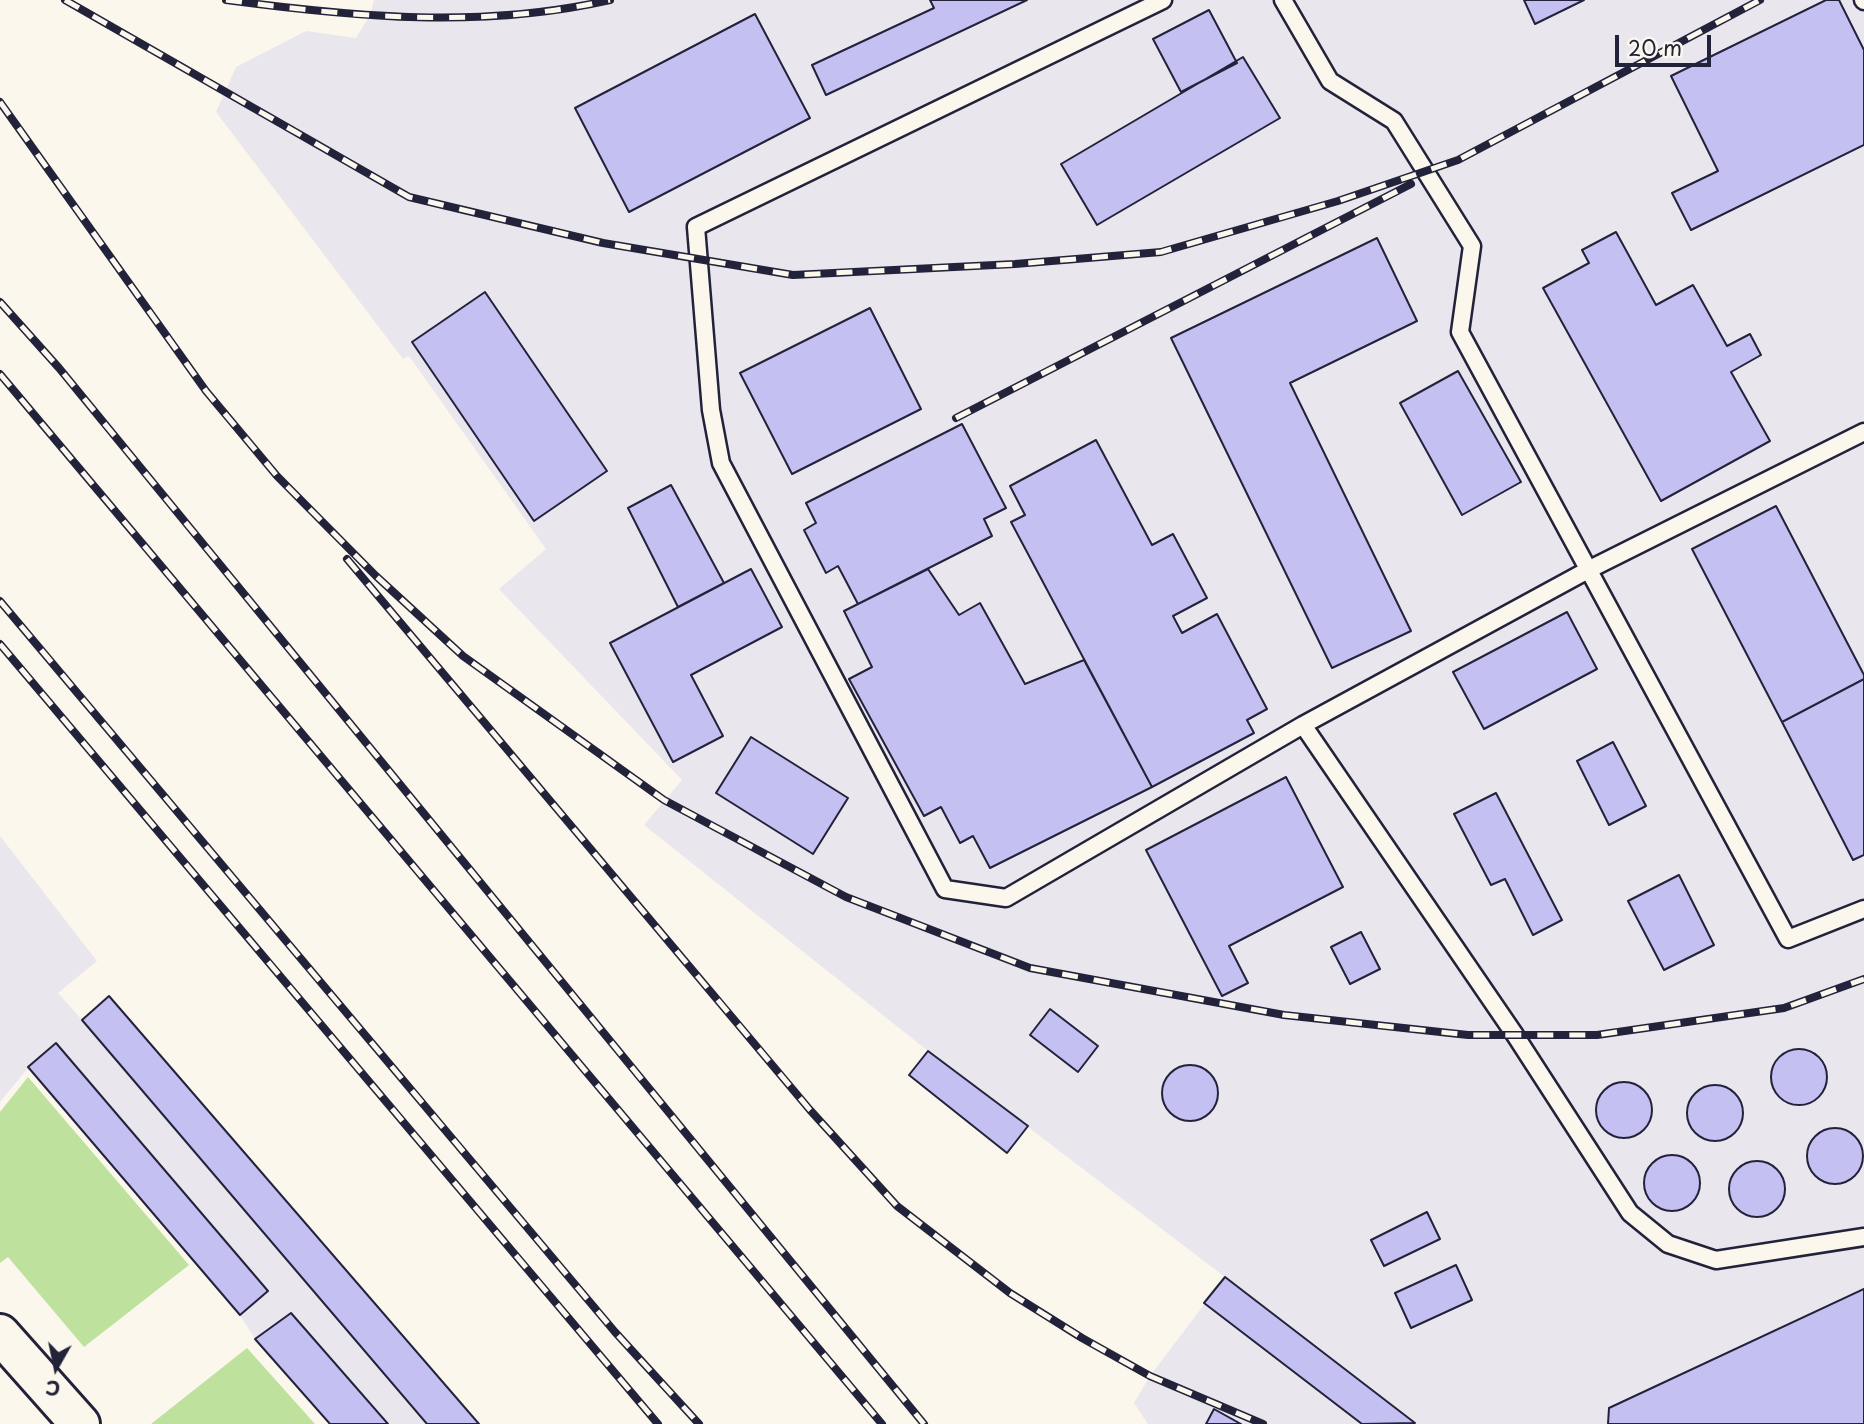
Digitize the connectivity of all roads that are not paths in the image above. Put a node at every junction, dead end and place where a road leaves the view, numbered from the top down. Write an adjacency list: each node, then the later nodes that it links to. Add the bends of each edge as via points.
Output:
1 (1163, 0): 5 (lane, via 696,227 711,410 721,463 946,889 1006,898)
2 (1283, 0): 4 (lane, via 1330,81 1394,121 1472,246 1460,332)
3 (1864, 432): 4 (lane)
4 (1588, 570): 5 (lane); 6 (lane, via 1788,939)
5 (1303, 725): 7 (lane, via 1516,1035 1630,1213 1668,1244 1716,1260)
6 (1864, 909)
7 (1864, 1237)
8 (0, 1334): 9 (street)
9 (80, 1424)

